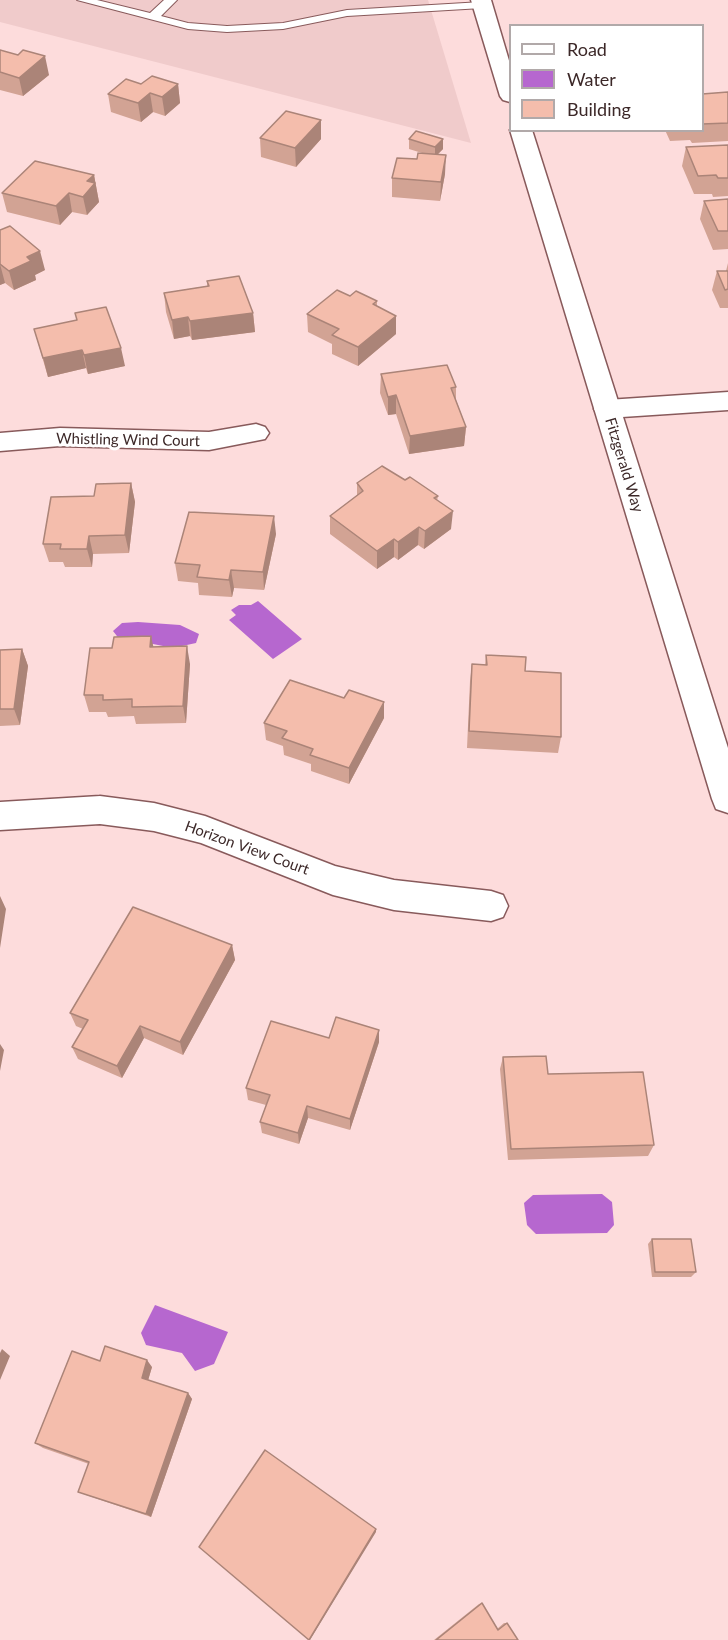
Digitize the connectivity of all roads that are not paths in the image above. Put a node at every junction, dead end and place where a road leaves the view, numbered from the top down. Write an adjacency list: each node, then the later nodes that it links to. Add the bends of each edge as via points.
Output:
1 (83, 0): 4 (lane)
2 (171, 0): 4 (lane)
3 (481, 3): 4 (lane, via 347,13 257,29 188,26); 5 (street)
4 (152, 18)
5 (509, 93)
6 (522, 132): 8 (street, Fitzgerald Way)
7 (728, 401): 8 (street)
8 (607, 409): 11 (street, Fitzgerald Way)
9 (256, 432): 10 (street, Whistling Wind Court, via 209,441 60,437)
10 (0, 442)
11 (728, 799)
12 (0, 816): 13 (street, Horizon View Court, via 100,810 154,816 205,830 333,879 393,895)
13 (491, 906)

